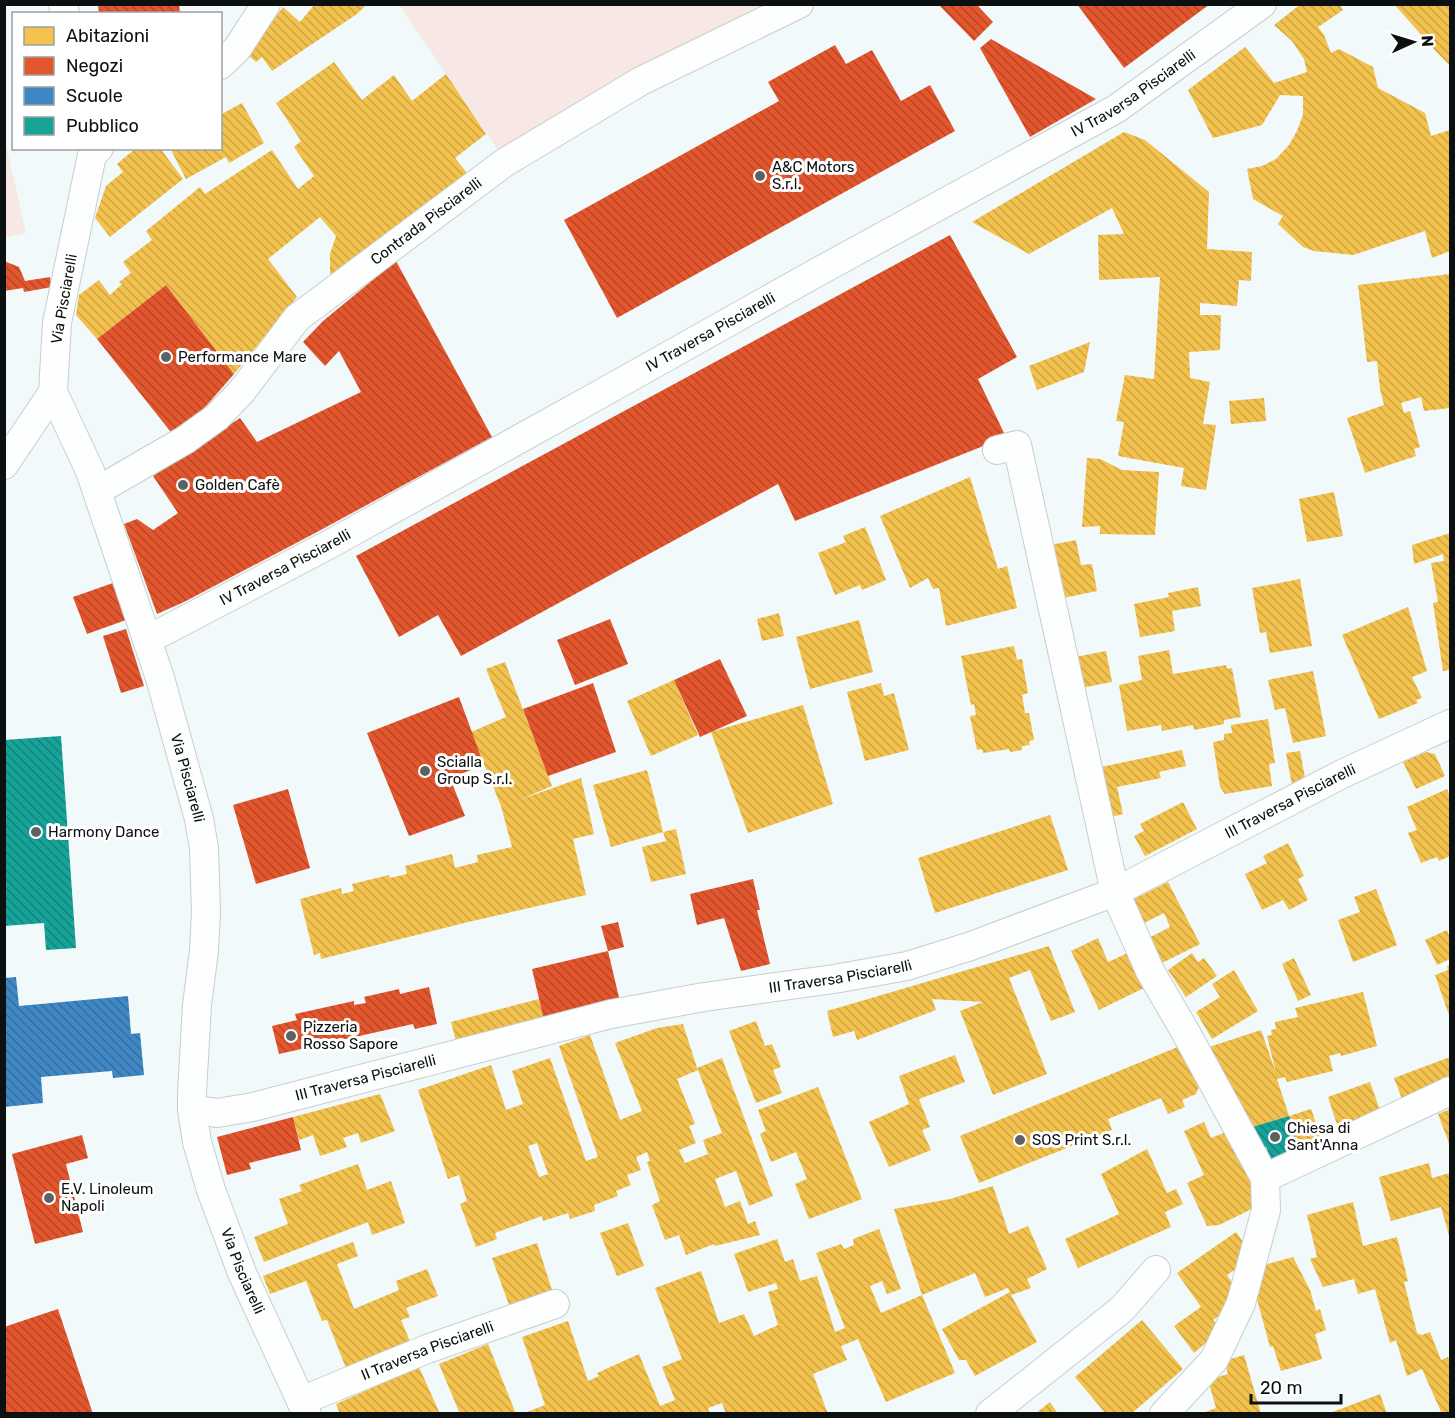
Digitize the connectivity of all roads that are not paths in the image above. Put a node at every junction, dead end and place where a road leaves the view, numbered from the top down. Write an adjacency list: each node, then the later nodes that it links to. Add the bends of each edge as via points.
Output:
1 (266, 4): 4 (street, via 237,49)
2 (799, 4): 9 (street, Contrada Pisciarelli, via 641,81 504,163 297,318 242,391 217,417)
3 (1262, 4): 10 (street, IV Traversa Pisciarelli, via 1116,109 330,544)
4 (222, 63)
5 (94, 151): 6 (street, Via Pisciarelli, via 57,323)
6 (52, 392): 8 (street); 9 (street, Via Pisciarelli)
7 (998, 450): 12 (street, via 1017,445)
8 (4, 465)
9 (97, 491): 10 (street, Via Pisciarelli)
10 (147, 640): 14 (street, Via Pisciarelli, via 186,770 204,848 206,912)
11 (1450, 724): 12 (street, III Traversa Pisciarelli, via 1342,774)
12 (1115, 892): 14 (street, III Traversa Pisciarelli, via 907,966 611,1014 253,1107 217,1113); 15 (street, via 1150,970)
13 (1450, 1091): 15 (street)
14 (192, 1108): 18 (street, Via Pisciarelli, via 197,1142 228,1238)
15 (1265, 1178): 20 (street, via 1266,1210 1241,1303 1214,1360)
16 (1156, 1270): 19 (street, via 1122,1308)
17 (555, 1304): 18 (street, II Traversa Pisciarelli, via 427,1349)
18 (304, 1407)
19 (990, 1413)
20 (1164, 1413)

